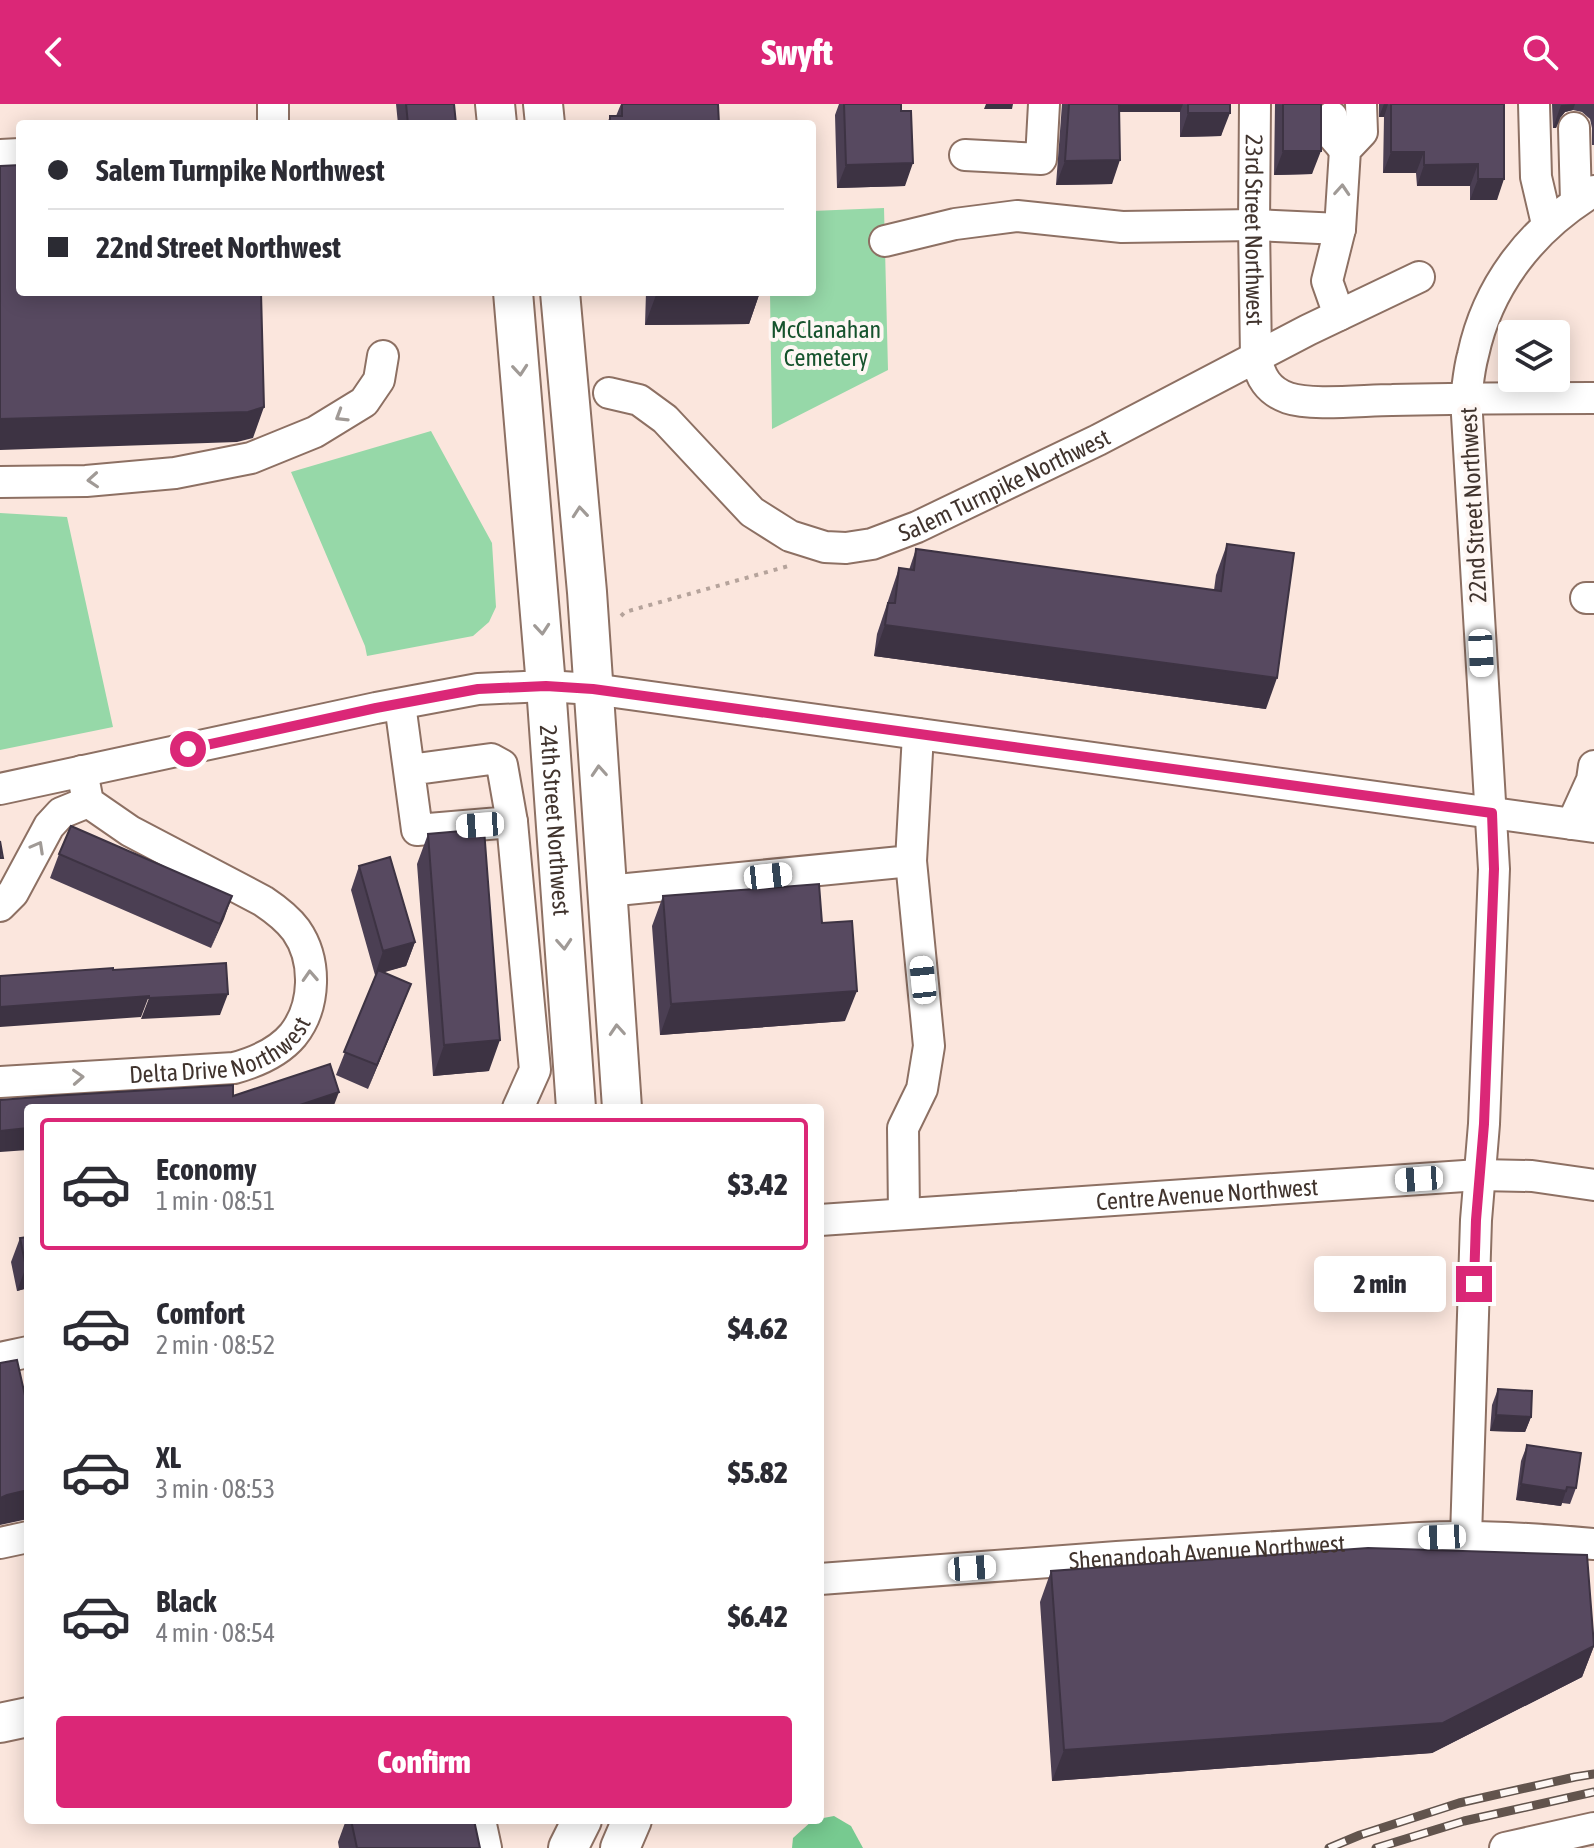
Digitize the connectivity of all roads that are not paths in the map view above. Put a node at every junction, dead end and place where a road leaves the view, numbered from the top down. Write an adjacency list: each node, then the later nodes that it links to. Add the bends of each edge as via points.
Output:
1 (1044, 104): 8 (street, via 1041,159)
2 (1255, 104): 11 (street, 23rd Street Northwest)
3 (1361, 104): 7 (street, via 1362,132)
4 (1534, 104): 10 (street, via 1536,177)
5 (1332, 117): 7 (street, via 1333,136)
6 (1574, 128): 9 (street)
7 (1345, 150): 12 (street, one-way to 7)
8 (965, 155)
9 (1585, 196): 10 (street, 22nd Street Northwest)
10 (1547, 224): 21 (street, 22nd Street Northwest, via 1507,273 1486,313)
11 (1254, 225): 12 (street); 13 (street, via 1122,227 1017,216); 19 (street, 23rd Street Northwest)
12 (1340, 229): 17 (street, via 1327,281)
13 (885, 241)
14 (1419, 277): 17 (street, Salem Turnpike Northwest)
15 (513, 296): 24 (main road, 24th Street Northwest, one-way to 24)
16 (560, 296): 25 (main road, 24th Street Northwest, one-way to 16)
17 (1339, 315): 19 (street, Salem Turnpike Northwest)
18 (383, 356): 23 (street, one-way to 23, via 379,380 364,402 315,432 251,458 175,473)
19 (1256, 357): 20 (street, Salem Turnpike Northwest, via 917,527 846,548 790,536 752,512 665,419 639,400); 21 (street, via 1266,384 1292,400)
20 (609, 393)
21 (1466, 398): 22 (street); 34 (street, 22nd Street Northwest)
22 (1594, 398)
23 (0, 482)
24 (546, 686): 25 (street); 26 (street, via 478,689); 33 (main road, 24th Street Northwest)
25 (593, 689): 27 (street); 40 (main road, 24th Street Northwest, one-way to 25)
26 (400, 704): 29 (street); 30 (street)
27 (918, 734): 34 (street); 38 (street)
28 (1594, 766): 36 (street)
29 (409, 770): 35 (street, via 491,759 502,765); 35 (street, via 417,830)
30 (82, 771): 31 (street); 32 (street)
31 (0, 789)
32 (88, 802): 41 (street, one-way to 32, via 13,893 49,826 61,813); 44 (street, Delta Drive Northwest, one-way to 32, via 234,1068 272,1053 293,1035 304,1015 311,989 306,948 279,911 130,831)
33 (553, 803): 35 (street); 37 (main road, 24th Street Northwest)
34 (1492, 813): 36 (street); 48 (street, 22nd Street Northwest, via 1494,869)
35 (511, 814): 39 (street)
36 (1583, 825)
37 (557, 861): 39 (street); 42 (main road, 24th Street Northwest, one-way to 42)
38 (911, 861): 40 (street); 50 (street, via 929,1046 922,1089 903,1128)
39 (516, 863): 43 (street)
40 (607, 891): 47 (main road, 24th Street Northwest, one-way to 40)
41 (0, 906)
42 (570, 1033): 43 (street); 46 (main road, 24th Street Northwest)
43 (532, 1037): 45 (street, via 535,1070)
44 (0, 1082)
45 (523, 1098): 46 (street)
46 (575, 1102)
47 (622, 1104)
48 (1479, 1175): 49 (street, Centre Avenue Northwest); 50 (street, Centre Avenue Northwest); 54 (street, 22nd Street Northwest)
49 (1594, 1185)
50 (904, 1214): 51 (street, Centre Avenue Northwest)
51 (824, 1220)
52 (24, 1353): 53 (street)
53 (0, 1358)
54 (1466, 1537): 57 (street, Shenandoah Avenue Northwest); 58 (street, Shenandoah Avenue Northwest)
55 (24, 1538): 56 (street)
56 (0, 1543)
57 (1594, 1544)
58 (824, 1579)
59 (24, 1718): 60 (main road)
60 (0, 1723)
61 (481, 1824): 65 (street)
62 (580, 1824): 66 (main road)
63 (630, 1824): 67 (main road)
64 (1594, 1828): 68 (street)
65 (486, 1848)
66 (568, 1848)
67 (620, 1848)
68 (1505, 1848)

